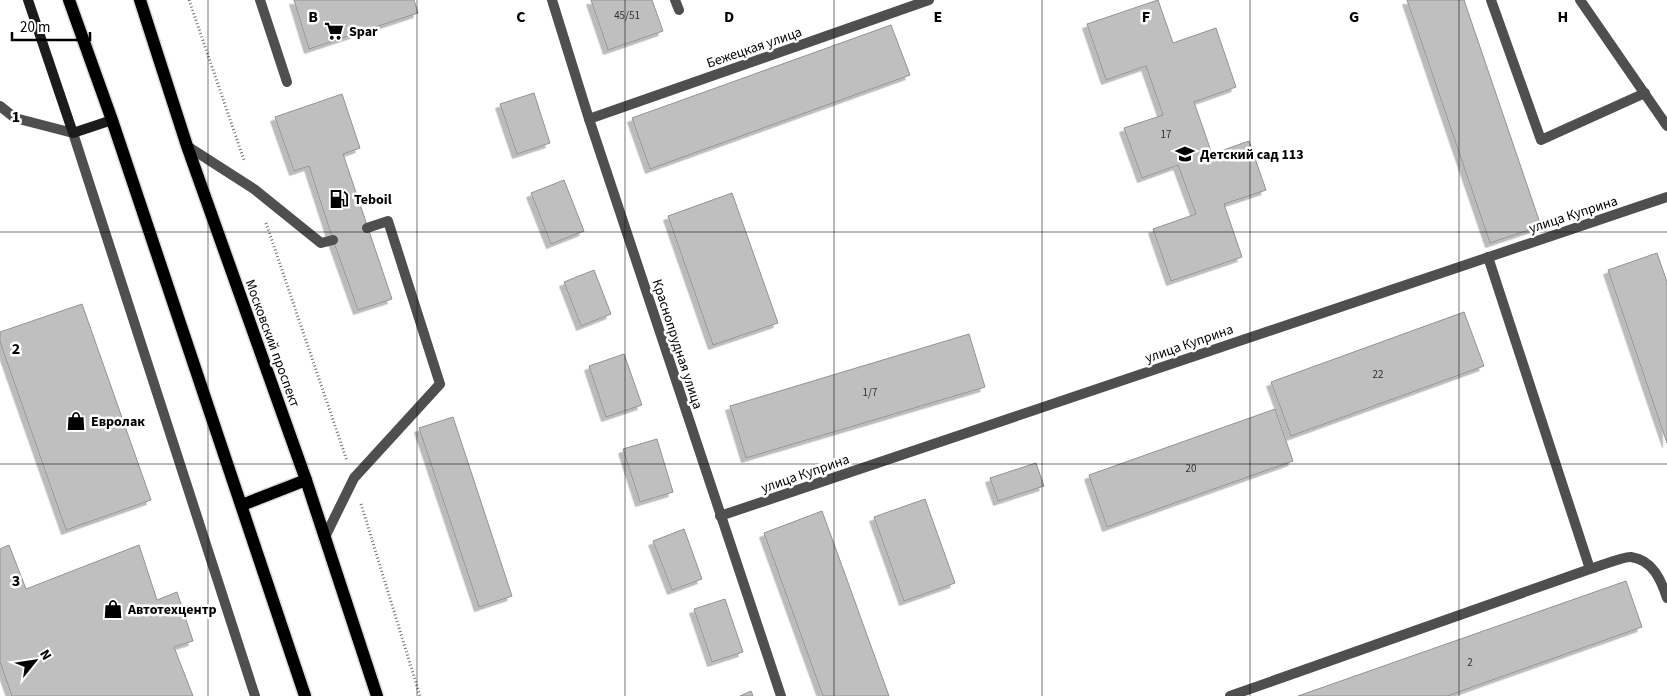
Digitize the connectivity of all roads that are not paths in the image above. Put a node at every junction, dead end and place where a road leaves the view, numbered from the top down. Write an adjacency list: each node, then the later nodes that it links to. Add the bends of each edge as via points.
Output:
1 (28, 0): 15 (street)
2 (69, 0): 13 (main road)
3 (140, 0): 16 (main road, Московский проспект)
4 (260, 0): 9 (street)
5 (552, 0): 12 (street, Краснопрудная улица)
6 (929, 0): 12 (street, Бежецкая улица)
7 (1491, 0): 10 (street, via 1540,140)
8 (1580, 0): 10 (street)
9 (287, 82)
10 (1645, 93): 14 (street)
11 (0, 106): 15 (street, via 15,118)
12 (589, 119): 23 (street, Краснопрудная улица)
13 (112, 120): 15 (street); 22 (main road)
14 (1667, 126)
15 (73, 133): 27 (street)
16 (187, 146): 19 (street, via 254,189 321,243); 21 (main road, Московский проспект)
17 (1667, 197): 20 (street, улица Куприна)
18 (367, 228): 24 (street, via 388,221 440,384 354,478)
19 (332, 240)
20 (1488, 257): 23 (street, улица Куприна); 25 (street)
21 (306, 480): 22 (main road); 24 (main road, Московский проспект)
22 (242, 505): 28 (main road)
23 (720, 516): 30 (street, Краснопрудная улица)
24 (325, 537): 29 (main road, Московский проспект)
25 (1590, 569): 26 (street, via 1630,557 1650,565); 31 (street)
26 (1667, 598)
27 (255, 696)
28 (305, 696)
29 (377, 696)
30 (781, 696)
31 (1230, 696)

